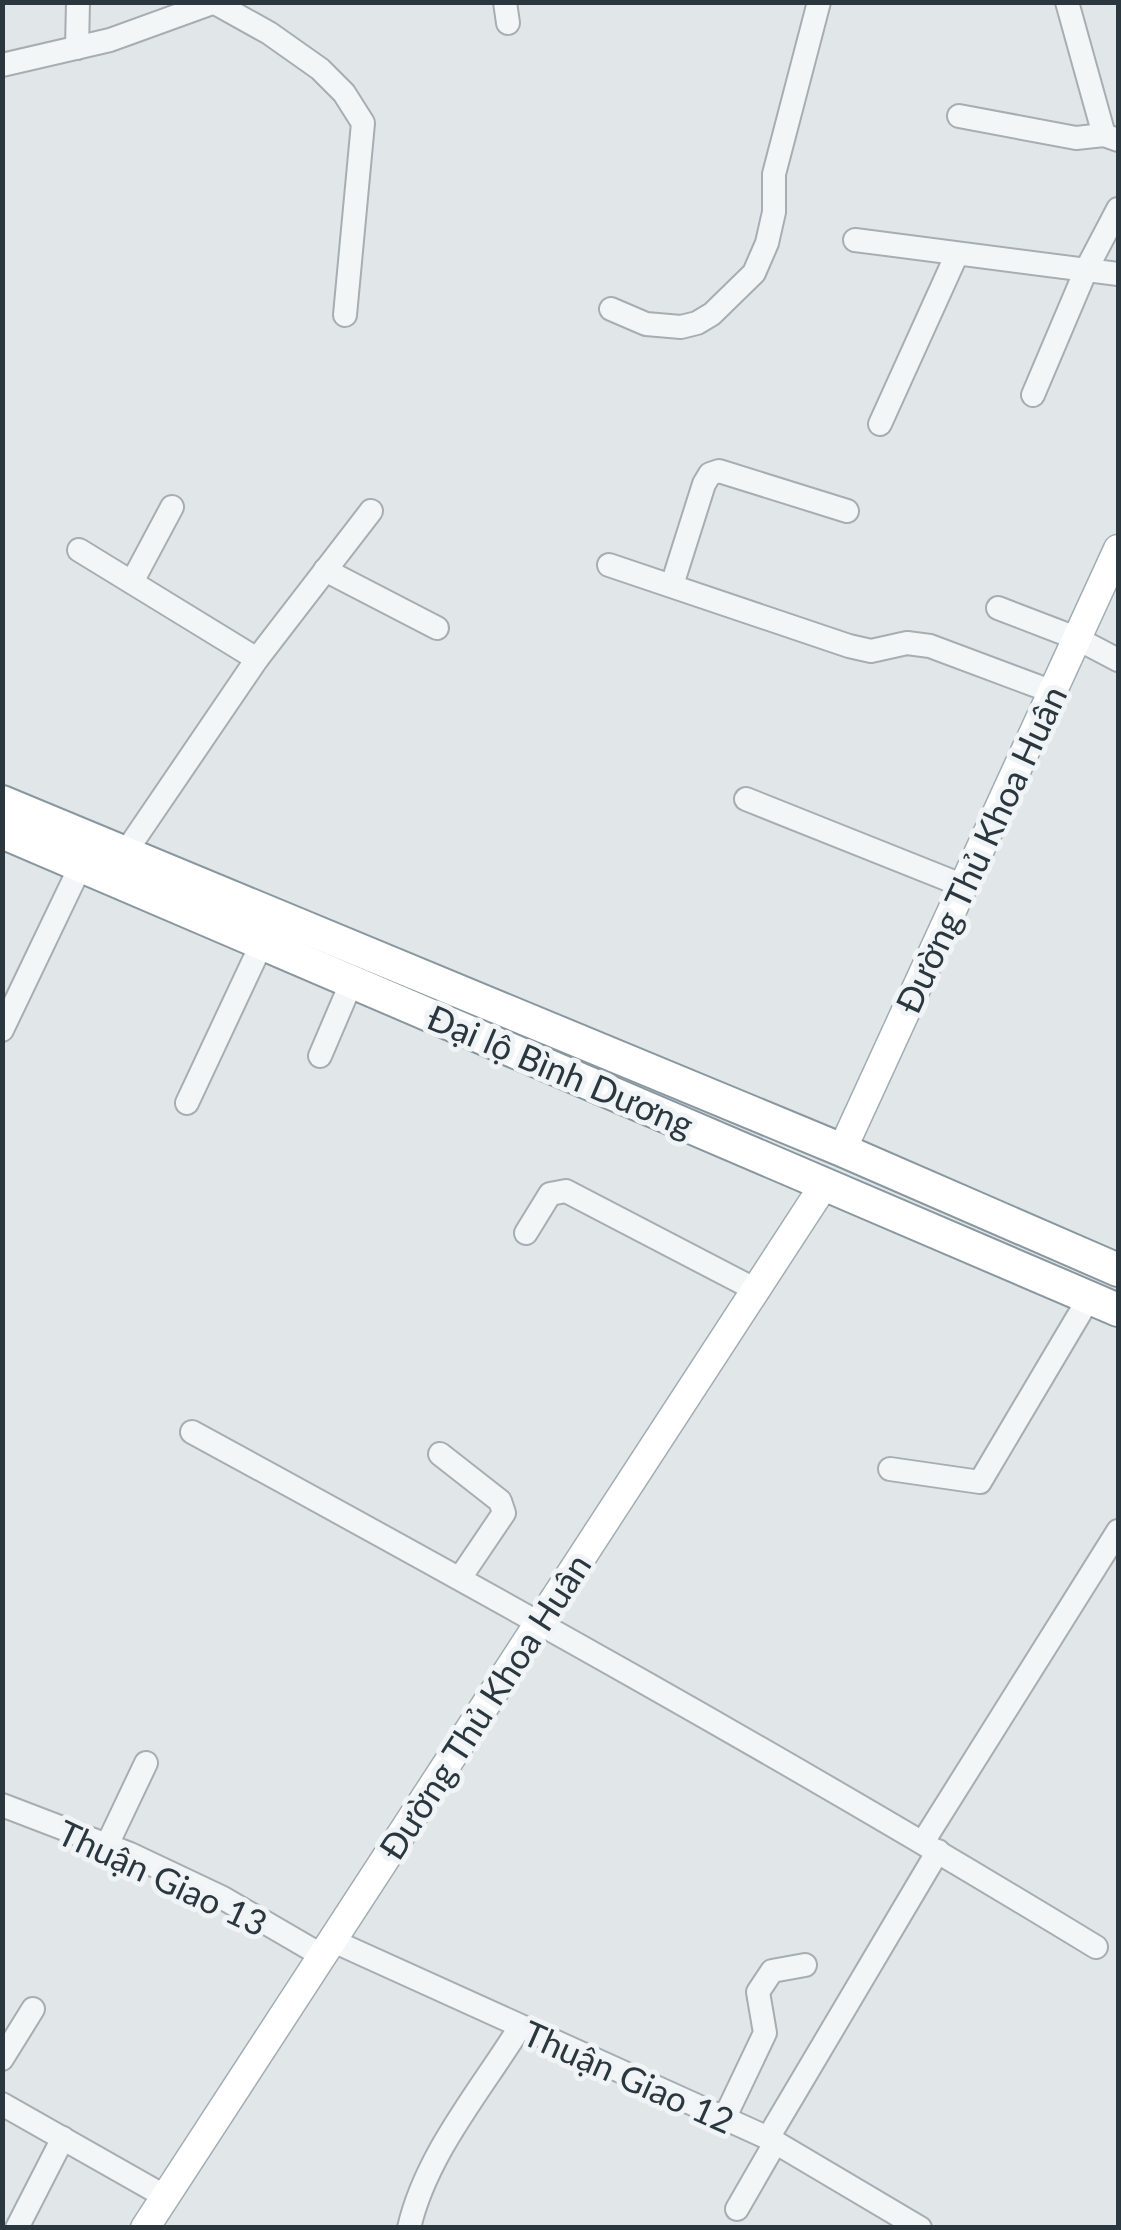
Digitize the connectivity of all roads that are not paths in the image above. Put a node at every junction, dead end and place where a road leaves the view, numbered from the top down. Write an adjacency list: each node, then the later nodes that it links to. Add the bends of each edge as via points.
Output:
1 (78, 2): 6 (street)
2 (819, 2): 15 (street, via 774,174 767,243 754,273 697,323 646,324)
3 (1067, 2): 9 (street)
4 (215, 3): 5 (street); 16 (street, via 320,68 363,122)
5 (158, 12): 6 (street)
6 (77, 48): 7 (street)
7 (2, 66)
8 (959, 116): 9 (street, via 1076,138)
9 (1111, 138)
10 (1118, 209): 13 (street)
11 (856, 240): 12 (street)
12 (957, 254): 13 (street); 18 (street)
13 (1086, 270): 14 (street); 17 (street)
14 (1118, 274)
15 (611, 309)
16 (344, 315)
17 (1033, 395)
18 (880, 424)
19 (172, 507): 26 (street)
20 (371, 511): 25 (street)
21 (847, 512): 27 (street, via 710,474)
22 (1118, 549): 30 (main road, Đường Thủ Khoa Huân)
23 (80, 550): 26 (street)
24 (608, 564): 27 (street)
25 (325, 570): 29 (street); 31 (street)
26 (132, 582): 31 (street)
27 (672, 585): 33 (street, via 849,646 930,646)
28 (998, 608): 30 (street)
29 (436, 628)
30 (1076, 638): 32 (street); 33 (main road, Đường Thủ Khoa Huân)
31 (257, 659): 37 (street)
32 (1118, 660)
33 (1053, 692): 39 (main road, Đường Thủ Khoa Huân)
34 (746, 798): 39 (street)
35 (2, 802): 37 (highway, Đại lộ Bình Dương)
36 (2, 832): 38 (highway, Đại lộ Bình Dương)
37 (125, 853): 45 (highway, Đại lộ Bình Dương)
38 (81, 864): 40 (highway, Đại lộ Bình Dương); 42 (street)
39 (964, 886): 45 (main road, Đường Thủ Khoa Huân)
40 (262, 942): 41 (highway, Đại lộ Bình Dương); 44 (street)
41 (352, 981): 43 (street); 46 (highway, Đại lộ Bình Dương)
42 (2, 1030)
43 (320, 1056)
44 (187, 1102)
45 (842, 1150): 46 (highway); 48 (highway, Đại lộ Bình Dương)
46 (824, 1185): 49 (main road, Đường Thủ Khoa Huân); 50 (highway, Đại lộ Bình Dương)
47 (526, 1234): 49 (street, via 550,1194 566,1191)
48 (1118, 1270)
49 (758, 1291): 56 (main road, Đường Thủ Khoa Huân)
50 (1104, 1304): 53 (street, via 980,1482)
51 (192, 1432): 55 (street)
52 (440, 1454): 55 (street, via 500,1501 504,1513)
53 (890, 1469)
54 (1118, 1531): 60 (street)
55 (460, 1578): 56 (street)
56 (539, 1620): 60 (street); 62 (main road, Đường Thủ Khoa Huân)
57 (146, 1764): 59 (street)
58 (2, 1805): 59 (street, Thuận Giao 13)
59 (107, 1845): 62 (street, Thuận Giao 13)
60 (930, 1847): 61 (street); 70 (street)
61 (1096, 1947)
62 (326, 1948): 65 (street, Thuận Giao 12); 71 (main road, Đường Thủ Khoa Huân)
63 (805, 1965): 68 (street, via 772,1971 758,1992 765,2033)
64 (33, 2009): 66 (street)
65 (520, 2027): 68 (street, Thuận Giao 12); 75 (street, via 441,2150 416,2198)
66 (2, 2060)
67 (2, 2104): 69 (street)
68 (724, 2119): 70 (street, Thuận Giao 12)
69 (63, 2138): 71 (street); 73 (street)
70 (772, 2141): 72 (street); 76 (street, Thuận Giao 12)
71 (166, 2197): 74 (main road, Đường Thủ Khoa Huân)
72 (737, 2209)
73 (18, 2228)
74 (145, 2228)
75 (410, 2228)
76 (920, 2228)

